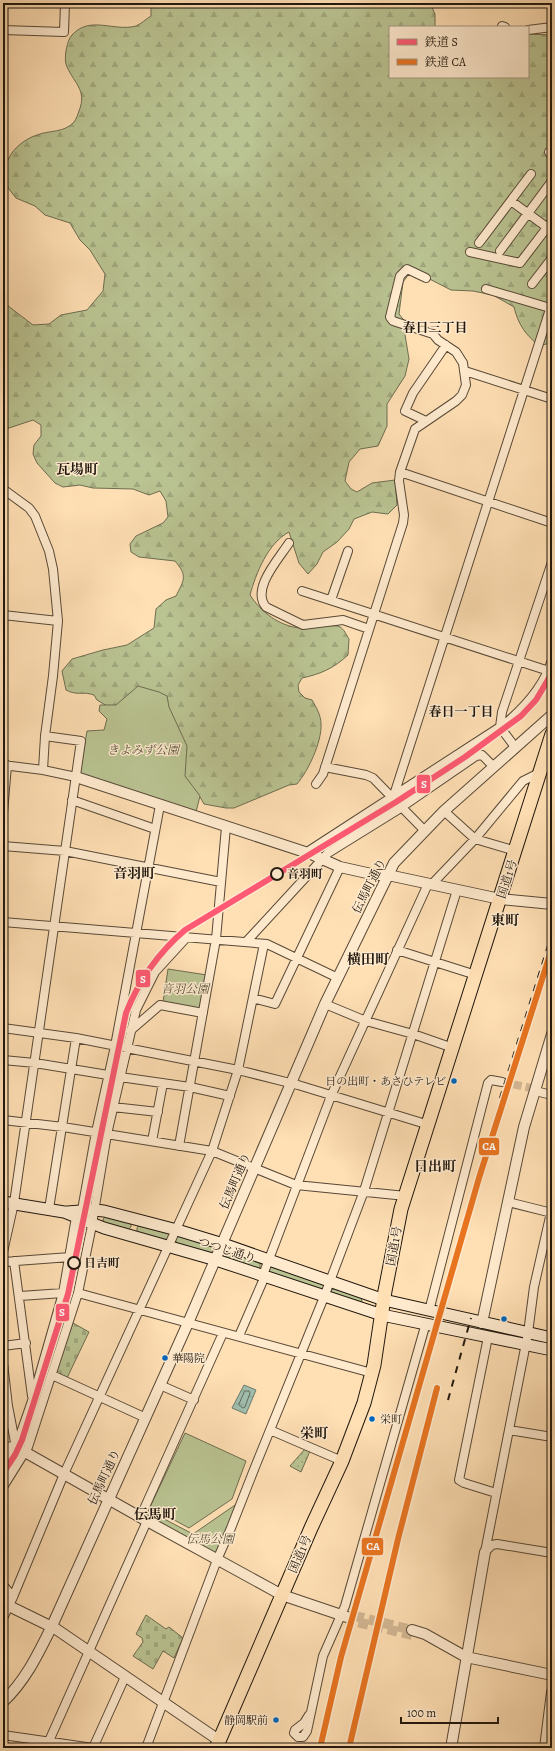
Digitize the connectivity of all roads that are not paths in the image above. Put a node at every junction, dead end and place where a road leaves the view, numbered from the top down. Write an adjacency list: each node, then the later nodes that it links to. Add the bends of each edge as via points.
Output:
1 (65, 3): 3 (street, via 64,32)
2 (552, 27): 4 (street)
3 (3, 30)
4 (529, 30)
5 (531, 174): 7 (street)
6 (552, 181): 8 (street)
7 (511, 201): 8 (street); 10 (street)
8 (528, 213): 9 (street); 11 (street)
9 (550, 226): 12 (street, via 520,263)
10 (479, 244)
11 (500, 251)
12 (470, 252)
13 (552, 258): 15 (street)
14 (426, 278): 18 (street, via 407,269 400,276 390,317 433,334)
15 (532, 284)
16 (486, 290): 17 (street)
17 (551, 306): 20 (street)
18 (446, 345): 19 (street, via 456,352); 22 (street, via 413,393 405,411)
19 (465, 371): 20 (street); 22 (street, via 466,385 462,395)
20 (524, 390): 21 (street); 25 (street)
21 (552, 399)
22 (426, 421): 23 (street, via 415,429)
23 (400, 472): 25 (street); 32 (street, via 403,523)
24 (3, 489): 34 (street, via 29,508 35,516 49,551 53,569)
25 (489, 502): 26 (street); 36 (street)
26 (552, 523)
27 (289, 543): 35 (street, via 262,585 260,596 266,607 303,624 343,620)
28 (348, 551): 31 (street)
29 (552, 562): 38 (street)
30 (302, 591): 31 (street)
31 (331, 600): 32 (street)
32 (373, 614): 35 (street); 36 (street)
33 (3, 615): 34 (street)
34 (58, 621): 44 (street)
35 (369, 628): 48 (street)
36 (444, 638): 38 (street); 53 (street)
37 (552, 660): 39 (street)
38 (520, 662): 39 (street); 42 (street, via 502,712)
39 (550, 671): 42 (street, via 531,699)
40 (552, 715): 45 (street, 伝馬町通り)
41 (552, 724): 45 (street, via 536,731)
42 (500, 727): 45 (street); 53 (street)
43 (552, 734): 50 (highway, 国道1号)
44 (45, 736): 49 (street); 51 (street, via 81,740)
45 (517, 745): 47 (street, 伝馬町通り)
46 (5, 765): 49 (street); 58 (street)
47 (493, 766): 56 (street, via 482,755 476,756); 57 (street, 伝馬町通り)
48 (325, 767): 52 (street); 53 (street, via 373,778)
49 (43, 770): 51 (street)
50 (539, 773): 64 (street, via 523,781); 66 (highway, 国道1号)
51 (76, 777): 54 (street); 55 (street)
52 (316, 784)
53 (393, 798): 56 (street); 68 (street)
54 (72, 800): 62 (street); 67 (street)
55 (160, 805): 60 (street); 62 (street)
56 (401, 808): 63 (street); 69 (street)
57 (444, 811): 63 (street, 伝馬町通り); 64 (street)
58 (3, 813)
59 (3, 819): 61 (street)
60 (226, 827): 68 (street); 73 (street)
61 (3, 829)
62 (155, 829): 71 (street)
63 (425, 831): 72 (street, 伝馬町通り, via 394,863)
64 (475, 839): 66 (street); 74 (street)
65 (3, 846): 67 (street)
66 (516, 851): 76 (highway, 国道1号)
67 (65, 852): 71 (street); 79 (street)
68 (307, 852): 69 (street)
69 (322, 858): 70 (street); 83 (street)
70 (340, 867): 72 (street); 86 (street)
71 (148, 868): 73 (street); 80 (street)
72 (388, 875): 74 (street); 89 (street, 伝馬町通り)
73 (221, 882): 82 (street)
74 (430, 884): 75 (street); 85 (street)
75 (457, 890): 76 (street); 87 (street)
76 (500, 899): 77 (street); 88 (highway, 国道1号)
77 (552, 904)
78 (3, 922): 79 (street)
79 (54, 926): 80 (street); 96 (street)
80 (136, 932): 81 (street); 100 (street)
81 (187, 937): 82 (street); 95 (street, via 154,972 136,1010)
82 (216, 939): 83 (street); 92 (street)
83 (246, 942): 84 (street)
84 (264, 944): 86 (street); 90 (street)
85 (397, 950): 87 (street); 93 (street)
86 (297, 958): 89 (street); 90 (street, via 275,1004)
87 (434, 963): 88 (street); 97 (street)
88 (476, 976): 102 (highway, 国道1号)
89 (338, 978): 91 (street, 伝馬町通り)
90 (253, 998): 108 (street)
91 (325, 1004): 93 (street); 113 (street, 伝馬町通り)
92 (203, 1013): 95 (street, via 160,1005); 105 (street)
93 (366, 1022): 97 (street); 118 (street)
94 (3, 1028): 96 (street)
95 (130, 1031): 101 (street)
96 (39, 1032): 99 (street); 106 (street)
97 (413, 1034): 102 (street); 121 (street)
98 (552, 1034): 103 (street)
99 (76, 1038): 100 (street); 107 (street)
100 (115, 1046): 101 (street); 109 (street)
101 (126, 1048): 105 (street); 110 (street)
102 (453, 1048): 124 (highway, 国道1号)
103 (548, 1059): 115 (street)
104 (3, 1060): 106 (street)
105 (194, 1061): 108 (street); 114 (street)
106 (34, 1063): 107 (street); 123 (street)
107 (72, 1068): 109 (street); 125 (street)
108 (238, 1070): 113 (street); 117 (street)
109 (108, 1075): 126 (street)
110 (120, 1077): 112 (street); 119 (street)
111 (502, 1082): 160 (street, via 491,1080 488,1083)
112 (163, 1083): 114 (street); 120 (street)
113 (291, 1084): 118 (street); 131 (street, 伝馬町通り)
114 (190, 1087): 117 (street); 129 (street)
115 (534, 1089): 116 (street); 136 (street)
116 (552, 1095)
117 (230, 1096): 130 (street)
118 (331, 1096): 121 (street); 132 (street)
119 (113, 1107): 120 (street); 127 (street)
120 (158, 1112): 128 (street)
121 (388, 1113): 124 (street); 133 (street)
122 (3, 1120): 123 (street)
123 (25, 1122): 125 (street); 135 (street)
124 (429, 1126): 134 (highway, 国道1号)
125 (63, 1127): 126 (street); 137 (street)
126 (96, 1132): 127 (street); 140 (street)
127 (107, 1134): 128 (street); 138 (street)
128 (152, 1141): 129 (street)
129 (179, 1146): 130 (street)
130 (212, 1151): 131 (street); 142 (street)
131 (255, 1168): 132 (street); 144 (street, 伝馬町通り)
132 (296, 1185): 133 (street); 149 (street)
133 (364, 1191): 134 (street); 153 (street)
134 (406, 1196): 158 (highway, 国道1号, via 398,1224)
135 (8, 1202): 137 (main road, つつじ通り); 143 (street)
136 (508, 1202): 139 (street); 162 (street)
137 (49, 1209): 140 (main road, つつじ通り)
138 (94, 1210): 140 (main road, つつじ通り); 141 (street); 142 (main road, つつじ通り)
139 (552, 1211): 166 (street, via 534,1287)
140 (79, 1213): 141 (main road, つつじ通り); 147 (street)
141 (92, 1223): 145 (main road, つつじ通り); 155 (street)
142 (177, 1230): 144 (main road, つつじ通り); 145 (street)
143 (6, 1231): 146 (street)
144 (223, 1244): 148 (street, 伝馬町通り); 149 (main road, つつじ通り)
145 (170, 1246): 148 (main road, つつじ通り); 159 (street)
146 (3, 1252)
147 (70, 1256): 150 (street); 154 (street)
148 (216, 1260): 152 (main road, つつじ通り); 163 (street, 伝馬町通り)
149 (268, 1260): 152 (street); 153 (main road, つつじ通り)
150 (14, 1261): 151 (street); 156 (street)
151 (3, 1262)
152 (264, 1276): 157 (main road, つつじ通り); 167 (street)
153 (330, 1280): 157 (street); 158 (main road, つつじ通り)
154 (63, 1293): 156 (street); 181 (street)
155 (78, 1293): 159 (street); 177 (street)
156 (20, 1296): 170 (street)
157 (324, 1297): 161 (main road, つつじ通り); 174 (street)
158 (384, 1300): 160 (main road, つつじ通り); 161 (highway, 国道1号)
159 (140, 1309): 163 (street); 179 (street)
160 (429, 1311): 162 (main road, つつじ通り)
161 (382, 1315): 164 (main road, つつじ通り); 176 (highway, 国道1号)
162 (478, 1322): 166 (main road, つつじ通り)
163 (188, 1323): 165 (street); 178 (street, 伝馬町通り)
164 (426, 1323): 168 (main road, つつじ通り); 203 (street)
165 (223, 1333): 167 (street); 180 (street)
166 (528, 1333): 169 (main road, つつじ通り); 171 (street)
167 (240, 1336): 174 (street)
168 (488, 1337): 171 (main road, つつじ通り); 193 (street, via 459,1480)
169 (552, 1338)
170 (26, 1343): 172 (street); 181 (street)
171 (526, 1344): 173 (main road, つつじ通り); 185 (street)
172 (3, 1346)
173 (552, 1350)
174 (300, 1354): 176 (street); 184 (street)
175 (3, 1363): 182 (street)
176 (372, 1373): 189 (highway, 国道1号, via 364,1403)
177 (52, 1375): 179 (street); 188 (street, via 28,1447)
178 (160, 1385): 180 (street); 183 (street, 伝馬町通り)
179 (100, 1397): 183 (street); 191 (street)
180 (194, 1400): 195 (street)
181 (32, 1401): 188 (street)
182 (5, 1406): 188 (street)
183 (146, 1418): 194 (street, 伝馬町通り)
184 (270, 1430): 189 (street); 198 (street)
185 (509, 1430): 186 (street); 193 (street)
186 (552, 1437)
187 (3, 1448): 188 (street)
188 (20, 1449): 190 (street); 191 (street); 192 (street)
189 (342, 1461): 200 (highway, 国道1号)
190 (3, 1467)
191 (64, 1474): 194 (street); 201 (street)
192 (3, 1487)
193 (496, 1493): 196 (street)
194 (108, 1499): 195 (street); 205 (street, 伝馬町通り)
195 (144, 1520): 198 (street); 207 (street)
196 (484, 1552): 197 (street, via 497,1544); 208 (street)
197 (552, 1553)
198 (217, 1560): 200 (street); 213 (street)
199 (3, 1585): 201 (street)
200 (282, 1595): 203 (street); 217 (highway, 国道1号)
201 (13, 1596): 202 (street)
202 (9, 1606): 204 (street); 205 (street)
203 (343, 1616): 214 (street, via 323,1656)
204 (3, 1618)
205 (52, 1626): 207 (street); 212 (street, 伝馬町通り, via 30,1670)
206 (412, 1633): 208 (street, via 433,1639)
207 (89, 1652): 210 (street); 216 (street)
208 (466, 1657): 209 (street); 220 (street)
209 (552, 1675)
210 (125, 1677): 213 (street); 218 (street)
211 (552, 1692): 221 (street)
212 (3, 1702)
213 (163, 1703): 217 (street); 219 (street)
214 (309, 1715)
215 (3, 1736): 216 (street)
216 (49, 1741): 218 (street)
217 (218, 1744)
218 (93, 1748)
219 (146, 1748)
220 (451, 1748)
221 (545, 1748)

